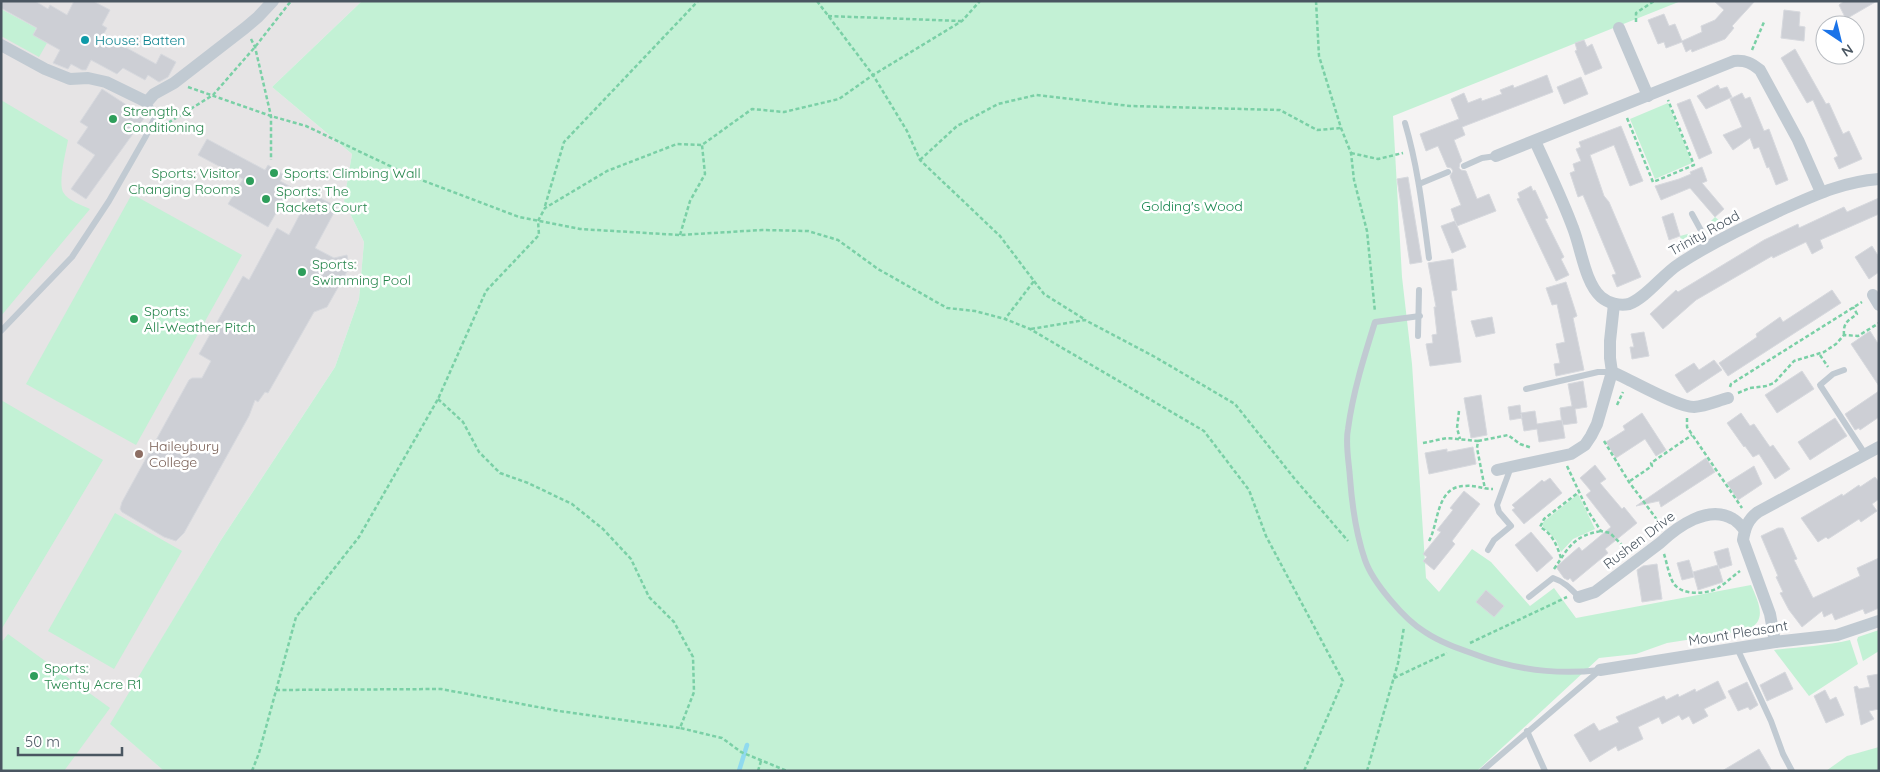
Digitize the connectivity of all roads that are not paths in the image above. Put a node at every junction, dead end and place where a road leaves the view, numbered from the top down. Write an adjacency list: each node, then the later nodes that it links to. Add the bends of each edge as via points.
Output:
1 (273, 1): 5 (street, via 245,28)
2 (1620, 28): 4 (street)
3 (1, 45): 5 (street, via 62,76 106,82)
4 (1648, 96): 7 (street); 13 (street, via 1734,61 1752,63 1760,70 1798,140)
5 (147, 102): 20 (lane, via 156,116 109,201 72,257)
6 (1405, 123): 12 (lane)
7 (1535, 141): 8 (street); 18 (street, via 1573,226 1589,280 1600,296)
8 (1496, 156): 9 (lane)
9 (1464, 166)
10 (1448, 172): 12 (lane)
11 (1879, 179): 13 (street, Trinity Road, via 1860,180)
12 (1419, 184): 16 (lane)
13 (1821, 192): 15 (street, Trinity Road)
14 (1692, 214): 15 (lane)
15 (1709, 245): 18 (street, Trinity Road, via 1668,271 1629,304)
16 (1429, 258)
17 (1419, 290): 19 (lane)
18 (1614, 304): 23 (street, via 1610,340)
19 (1420, 316): 21 (lane); 37 (lane, Mount Pleasant, via 1376,322 1361,365 1347,431 1352,504 1366,561 1405,617 1425,632 1458,648 1517,667 1548,672)
20 (1, 331)
21 (1418, 336)
22 (1844, 370): 27 (lane, via 1820,385)
23 (1612, 372): 24 (lane, via 1598,372); 25 (street, via 1693,407); 28 (street, via 1597,424 1578,450 1562,457)
24 (1526, 389)
25 (1728, 398)
26 (1879, 447): 27 (street)
27 (1865, 454): 30 (street, via 1758,512)
28 (1511, 466): 29 (street); 31 (lane, via 1497,505 1511,526 1494,540)
29 (1497, 470)
30 (1747, 524): 32 (street, Rushen Drive, via 1727,516 1706,515 1683,524 1595,592); 35 (street, via 1743,540 1767,606)
31 (1488, 550)
32 (1577, 595): 33 (lane, via 1553,578)
33 (1529, 597)
34 (1879, 621): 35 (street, Mount Pleasant, via 1837,635)
35 (1775, 642): 36 (street, Mount Pleasant)
36 (1737, 648): 37 (street, Mount Pleasant); 41 (lane)
37 (1600, 670): 38 (lane)
38 (1527, 731): 39 (lane); 40 (lane)
39 (1482, 771)
40 (1545, 771)
41 (1792, 771)

